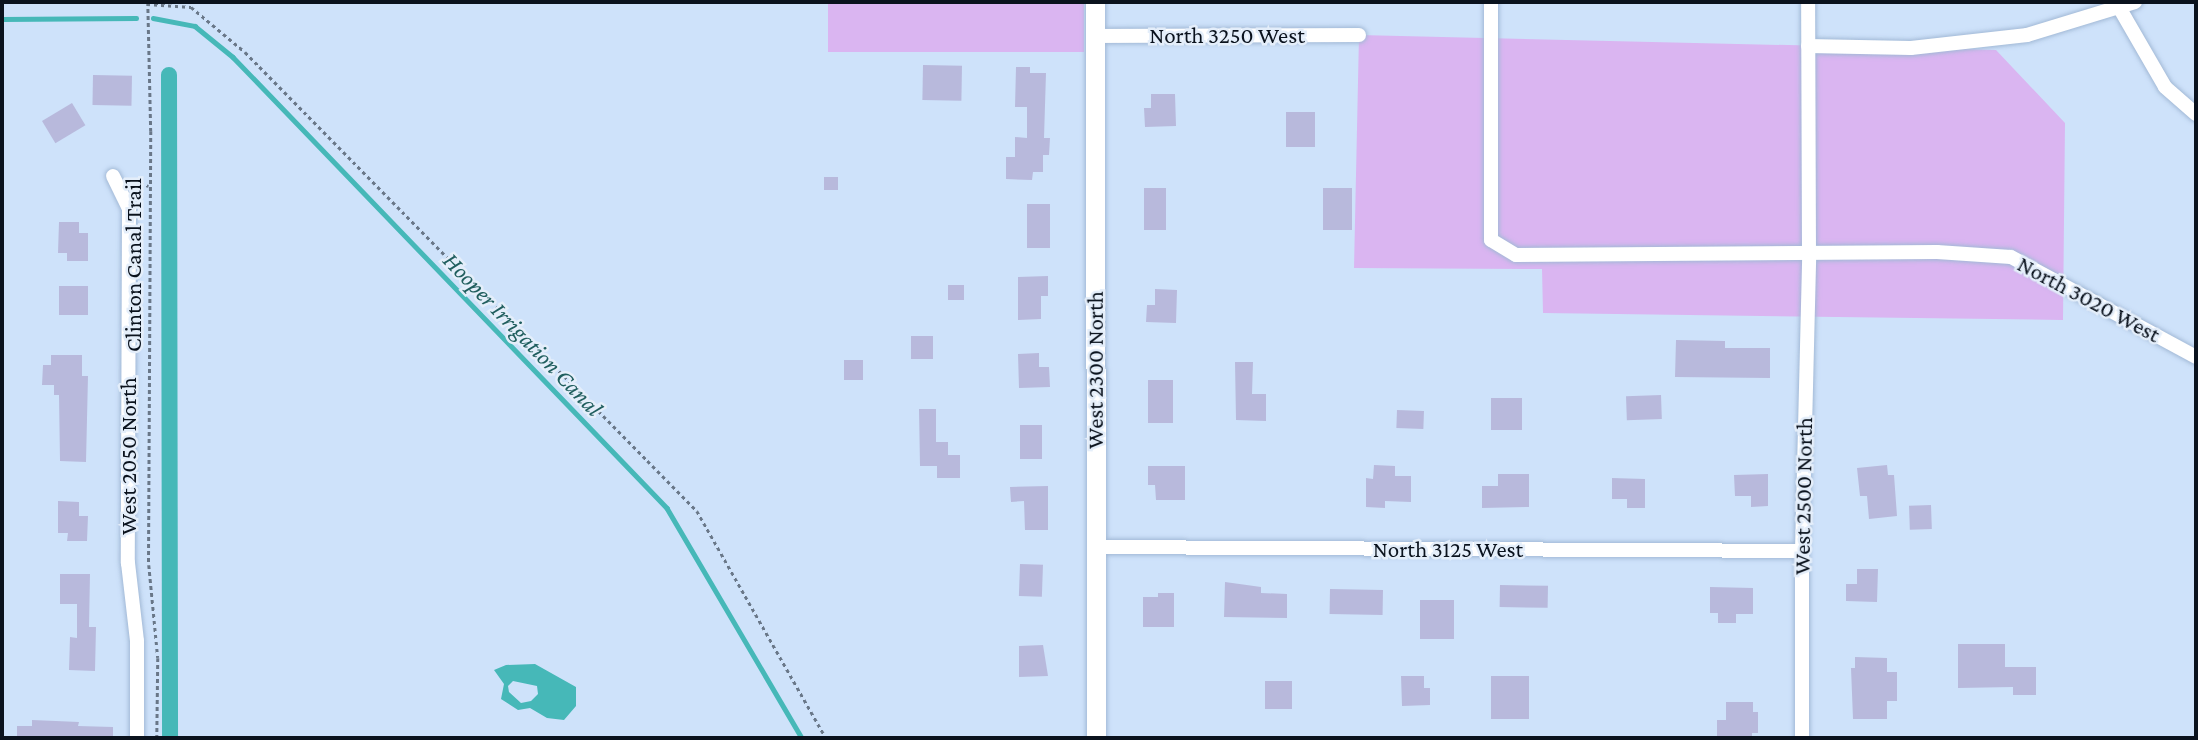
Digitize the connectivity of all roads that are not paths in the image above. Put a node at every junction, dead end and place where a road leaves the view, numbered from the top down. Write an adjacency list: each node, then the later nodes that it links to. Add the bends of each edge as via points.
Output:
1 (1095, 2): 7 (street, West 2300 North)
2 (1491, 2): 11 (street, North 3020 West, via 1491,240 1516,255)
3 (1808, 2): 8 (street, West 2500 North)
4 (2135, 2): 5 (street)
5 (2116, 4): 8 (street, via 2027,35 1911,47); 9 (street, via 2165,87)
6 (1359, 35): 7 (street, North 3250 West)
7 (1095, 36): 13 (street, West 2300 North)
8 (1808, 46): 11 (street, West 2500 North)
9 (2196, 114)
10 (113, 176): 15 (street, West 2050 North, via 129,209 128,563 138,641)
11 (1809, 254): 12 (street, North 3020 West, via 1962,252 2011,257); 14 (street, West 2500 North)
12 (2196, 357)
13 (1095, 547): 14 (street, North 3125 West); 16 (street, West 2300 North)
14 (1802, 551): 17 (street, West 2500 North)
15 (137, 738)
16 (1096, 738)
17 (1802, 738)

